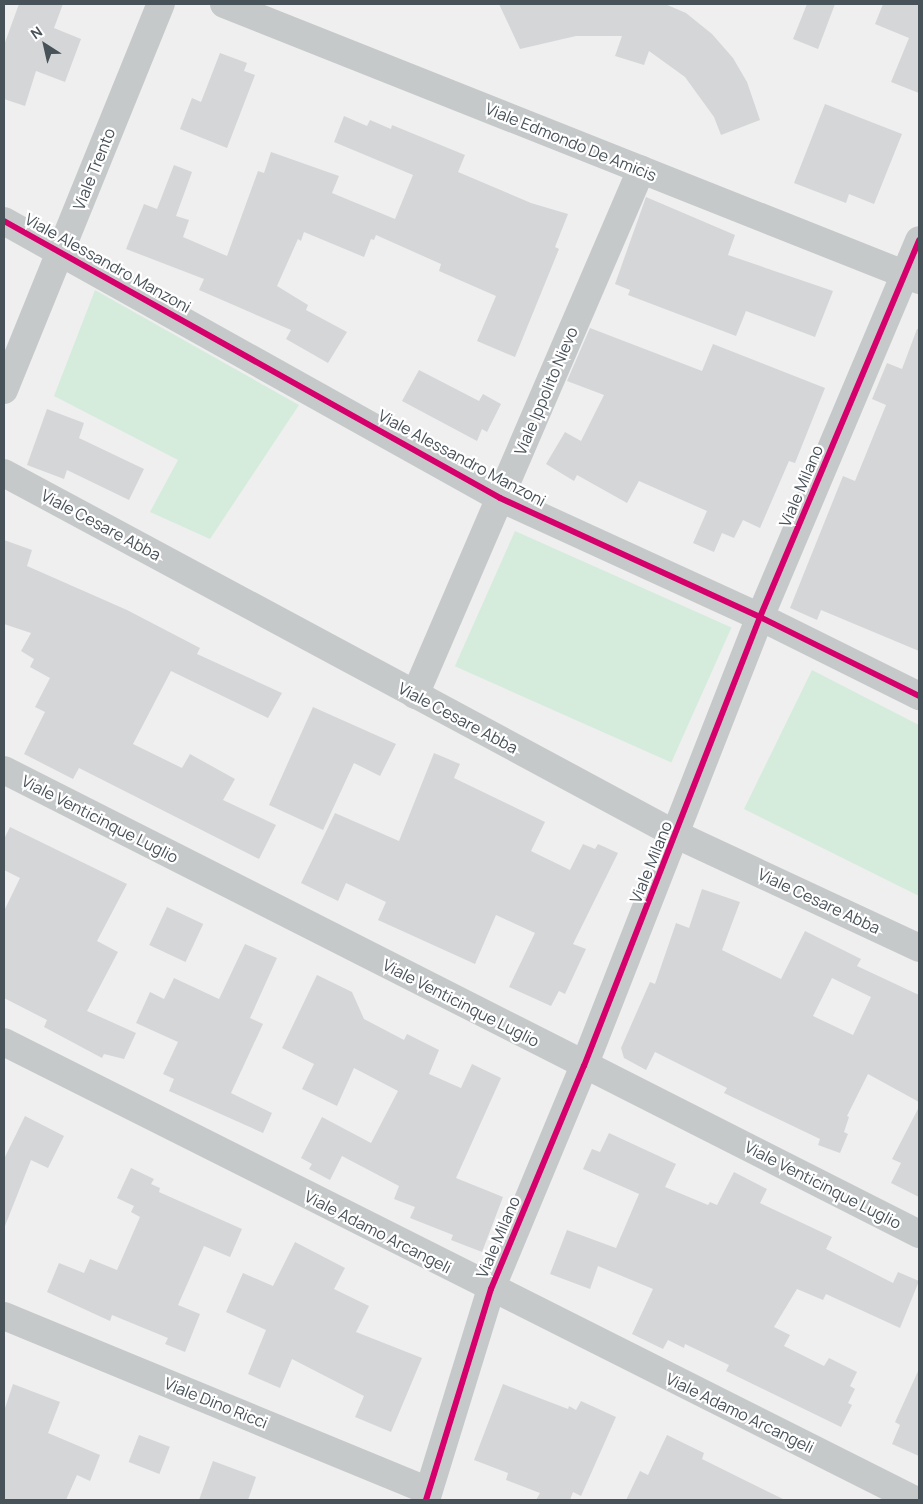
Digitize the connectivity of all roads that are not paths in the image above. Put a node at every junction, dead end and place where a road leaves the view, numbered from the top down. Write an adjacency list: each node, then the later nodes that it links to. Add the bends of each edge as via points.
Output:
1 (161, 4): 6 (street, Viale Trento)
2 (224, 4): 3 (street, Viale Edmondo De Amicis)
3 (641, 170): 7 (street, Viale Edmondo De Amicis); 10 (street, Viale Ippolito Nievo)
4 (4, 221): 6 (street, Viale Alessandro Manzoni)
5 (919, 240): 7 (street, Viale Milano)
6 (60, 253): 8 (street, Viale Trento); 10 (street, Viale Alessandro Manzoni)
7 (912, 278): 11 (street, Viale Milano)
8 (4, 390)
9 (4, 472): 12 (street, Viale Cesare Abba)
10 (500, 498): 11 (street, Viale Alessandro Manzoni); 12 (street, Viale Ippolito Nievo)
11 (760, 617): 13 (street, Viale Alessandro Manzoni); 15 (street, Viale Milano)
12 (415, 695): 15 (street, Viale Cesare Abba)
13 (919, 696)
14 (4, 770): 18 (street, Viale Venticinque Luglio)
15 (677, 835): 16 (street, Viale Cesare Abba); 18 (street, Viale Milano)
16 (919, 948)
17 (4, 1042): 20 (street, Viale Adamo Arcangeli)
18 (584, 1066): 19 (street, Viale Venticinque Luglio); 20 (street, Viale Milano)
19 (919, 1234)
20 (491, 1289): 22 (street, Viale Milano); 23 (street, Viale Adamo Arcangeli)
21 (4, 1316): 22 (street, Viale Dino Ricci)
22 (427, 1496)
23 (915, 1500)

